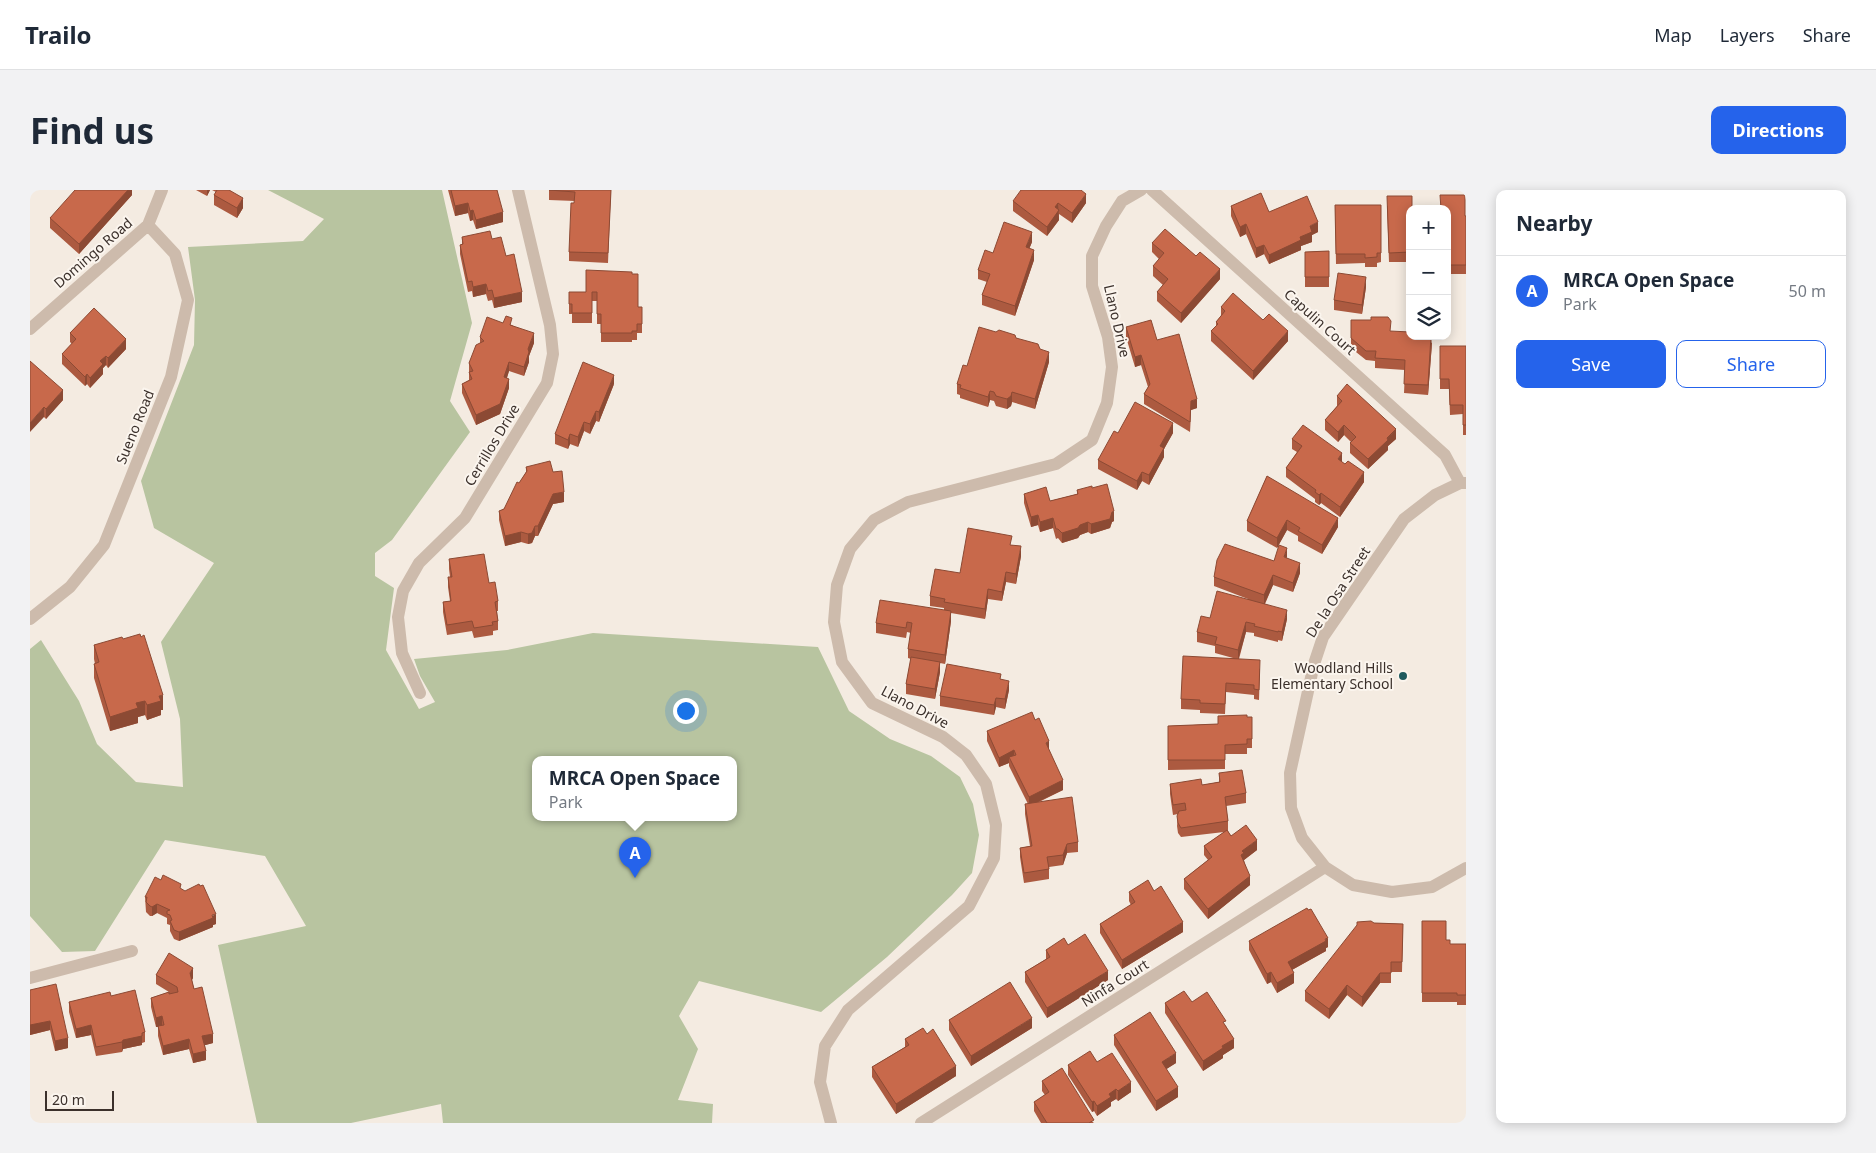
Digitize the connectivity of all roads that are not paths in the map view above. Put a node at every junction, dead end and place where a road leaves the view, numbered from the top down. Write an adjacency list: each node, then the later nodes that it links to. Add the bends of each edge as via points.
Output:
1 (162, 190): 5 (street, Domingo Road)
2 (518, 190): 9 (street, Cerrillos Drive, via 550,325 553,354 547,383 465,518 419,562 403,591 398,617 402,653)
3 (1141, 190): 14 (street, Llano Drive, via 1122,202 1092,256 1092,286 1108,337 1112,367 1108,403 1092,440 1056,464 908,502 874,520 850,549 837,585 834,622 842,662 872,703 942,737 966,755 986,784 996,825 994,858 969,906 848,1010 825,1046 820,1082)
4 (1152, 190): 7 (street, Capulin Court, via 1445,455)
5 (148, 225): 6 (street, Domingo Road); 8 (street, Sueno Road, via 175,254 188,300 171,377 104,545 70,587)
6 (30, 329)
7 (1463, 483): 10 (street, De la Osa Street, via 1435,495 1404,519 1323,637 1290,773 1291,808 1302,838)
8 (30, 619)
9 (420, 693)
10 (1325, 867): 11 (street, De la Osa Street, via 1353,885 1392,892 1432,887); 15 (street, Ninfa Court)
11 (1466, 868)
12 (132, 951): 13 (street)
13 (30, 978)
14 (831, 1123)
15 (921, 1123)

